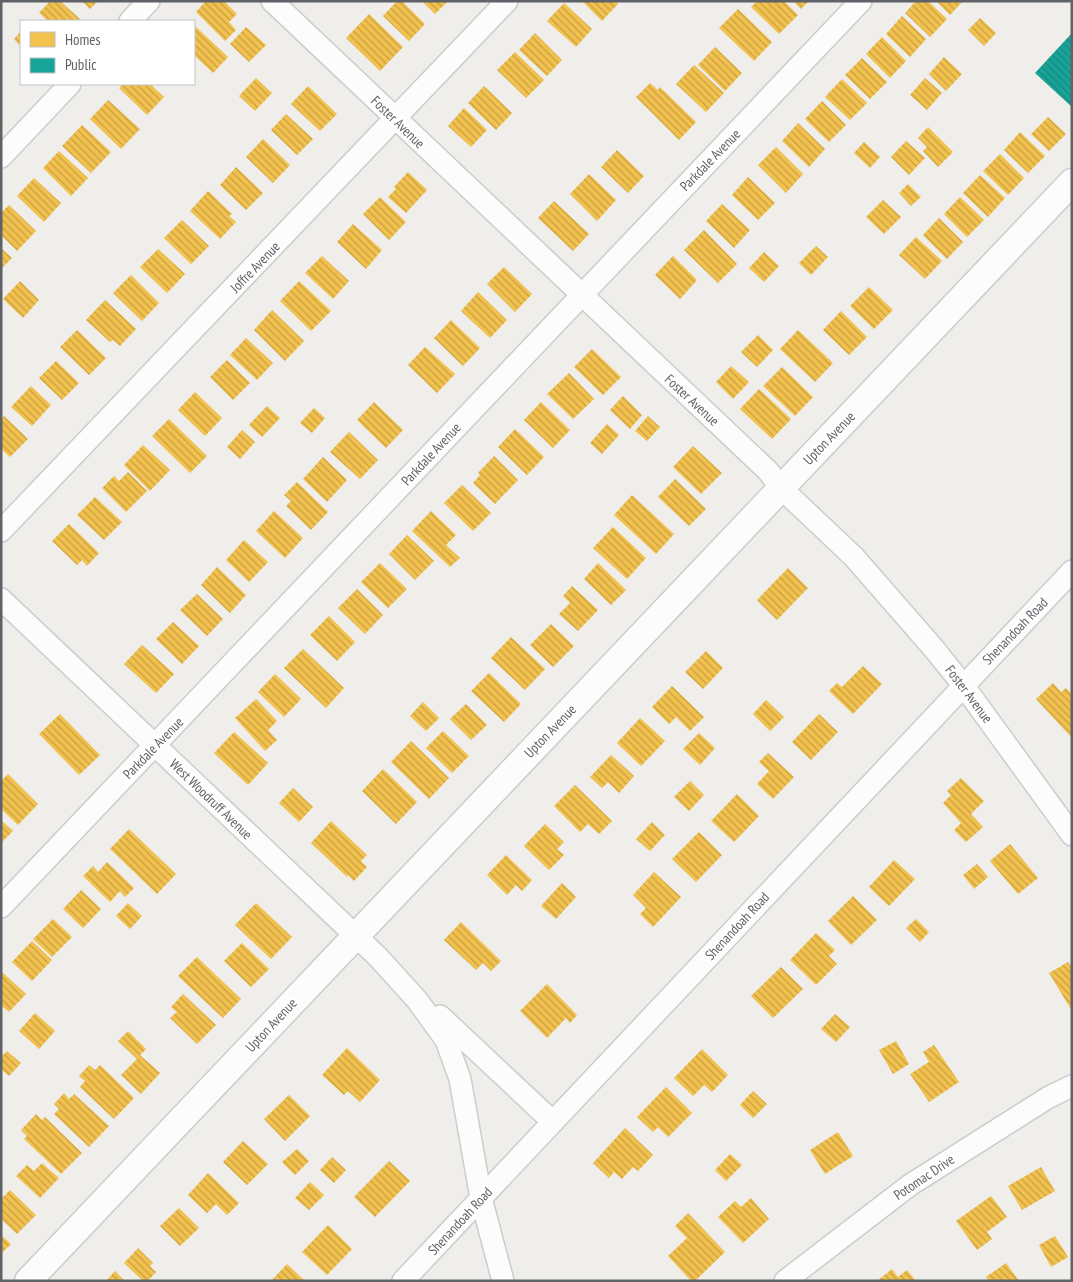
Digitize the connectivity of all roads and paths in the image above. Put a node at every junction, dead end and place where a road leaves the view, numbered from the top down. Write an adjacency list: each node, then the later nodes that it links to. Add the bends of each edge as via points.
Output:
1 (149, 1): 5 (street)
2 (272, 1): 7 (street, Foster Avenue)
3 (507, 1): 7 (street, Joffre Avenue)
4 (861, 1): 10 (street, Parkdale Avenue)
5 (131, 20)
6 (69, 85): 8 (street)
7 (395, 119): 10 (street, Foster Avenue); 12 (street, Joffre Avenue)
8 (1, 157)
9 (1072, 182): 11 (street, Upton Avenue)
10 (581, 296): 11 (street, Foster Avenue, via 768,471); 16 (street, Parkdale Avenue)
11 (781, 488): 15 (street, Foster Avenue, via 854,557); 19 (street, Upton Avenue)
12 (1, 531)
13 (1072, 571): 15 (street, Shenandoah Road)
14 (1, 599): 16 (street, West Woodruff Avenue)
15 (963, 685): 17 (street, Foster Avenue); 22 (street, Shenandoah Road)
16 (155, 746): 18 (street, Parkdale Avenue); 19 (street, West Woodruff Avenue)
17 (1072, 835)
18 (1, 908)
19 (355, 936): 20 (street, West Woodruff Avenue); 24 (street, Upton Avenue)
20 (378, 957): 22 (street, West Woodruff Avenue); 23 (street, West Woodruff Avenue, via 417,1000 446,1040 460,1079)
21 (1072, 1086): 27 (street, Potomac Drive, via 1049,1097 910,1185)
22 (553, 1122): 23 (street, Shenandoah Road)
23 (481, 1198): 25 (street, Shenandoah Road); 26 (street, West Woodruff Avenue)
24 (28, 1281)
25 (403, 1281)
26 (503, 1281)
27 (785, 1281)

